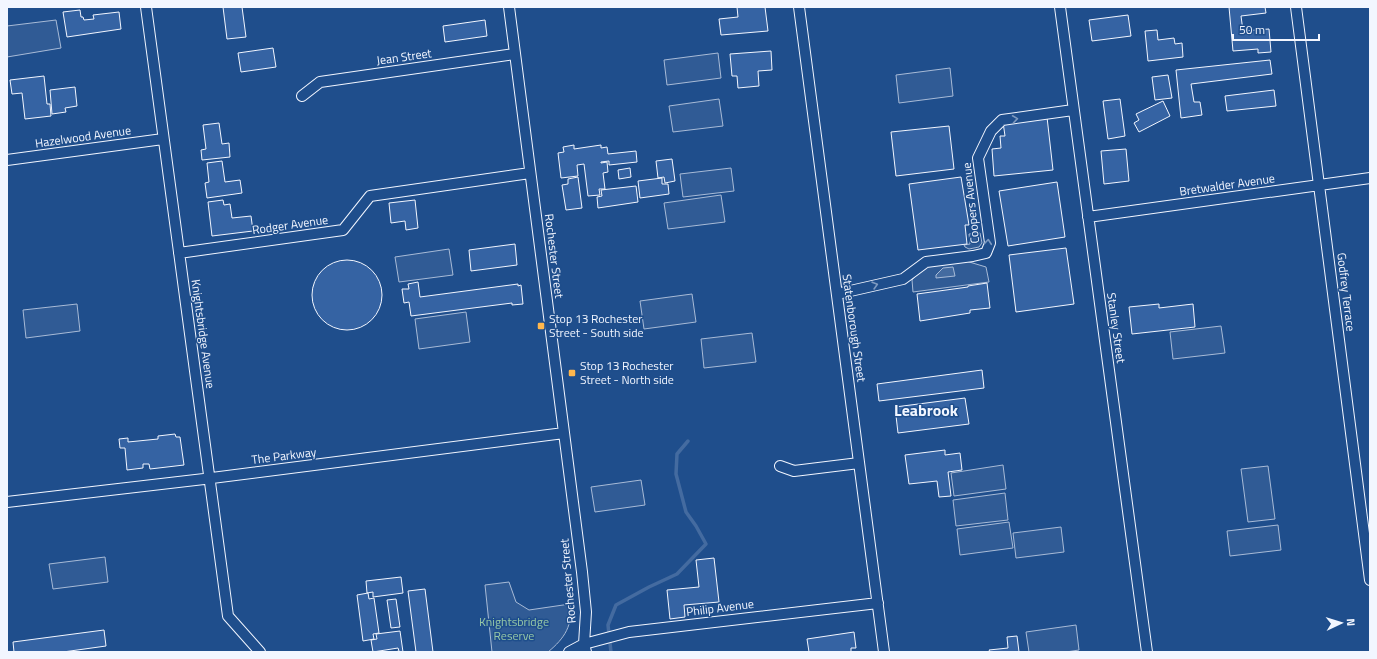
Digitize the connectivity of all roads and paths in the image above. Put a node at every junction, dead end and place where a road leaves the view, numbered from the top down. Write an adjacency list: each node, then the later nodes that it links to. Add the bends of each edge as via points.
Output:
1 (146, 7): 9 (street, Knightsbridge Avenue)
2 (509, 7): 6 (street, Rochester Street)
3 (799, 7): 16 (street, Statenborough Street)
4 (1060, 7): 8 (street, Stanley Street)
5 (1296, 7): 13 (street, Godfrey Terrace)
6 (514, 54): 7 (street, Jean Street, via 320,82); 11 (street, Rochester Street)
7 (302, 96)
8 (1074, 110): 14 (street, Stanley Street); 16 (street, Coopers Avenue, one-way to 8, via 902,279 926,262 986,253 990,243 978,158 991,131 1002,120)
9 (163, 139): 10 (street, Hazelwood Avenue); 15 (street, Knightsbridge Avenue)
10 (7, 160)
11 (530, 173): 15 (street, Rodger Avenue, via 370,196 343,230); 17 (street, Rochester Street)
12 (1370, 178): 13 (street, Bretwalder Avenue)
13 (1319, 185): 14 (street, Bretwalder Avenue); 22 (street, Godfrey Terrace)
14 (1088, 217): 28 (street, Stanley Street)
15 (179, 253): 20 (street, Knightsbridge Avenue)
16 (837, 294): 18 (street, Statenborough Street)
17 (564, 433): 20 (street, The Parkway); 24 (street, Rochester Street, via 585,605)
18 (859, 463): 19 (street, via 794,471); 23 (street, Statenborough Street)
19 (780, 466)
20 (210, 478): 21 (street, The Parkway); 25 (street, Knightsbridge Avenue, via 228,616)
21 (7, 502)
22 (1370, 580)
23 (878, 603): 24 (street, Philip Avenue, via 629,632 602,639); 27 (street, Statenborough Street)
24 (585, 648): 26 (street, Philip Avenue)
25 (254, 650)
26 (569, 652)
27 (884, 652)
28 (1147, 652)

